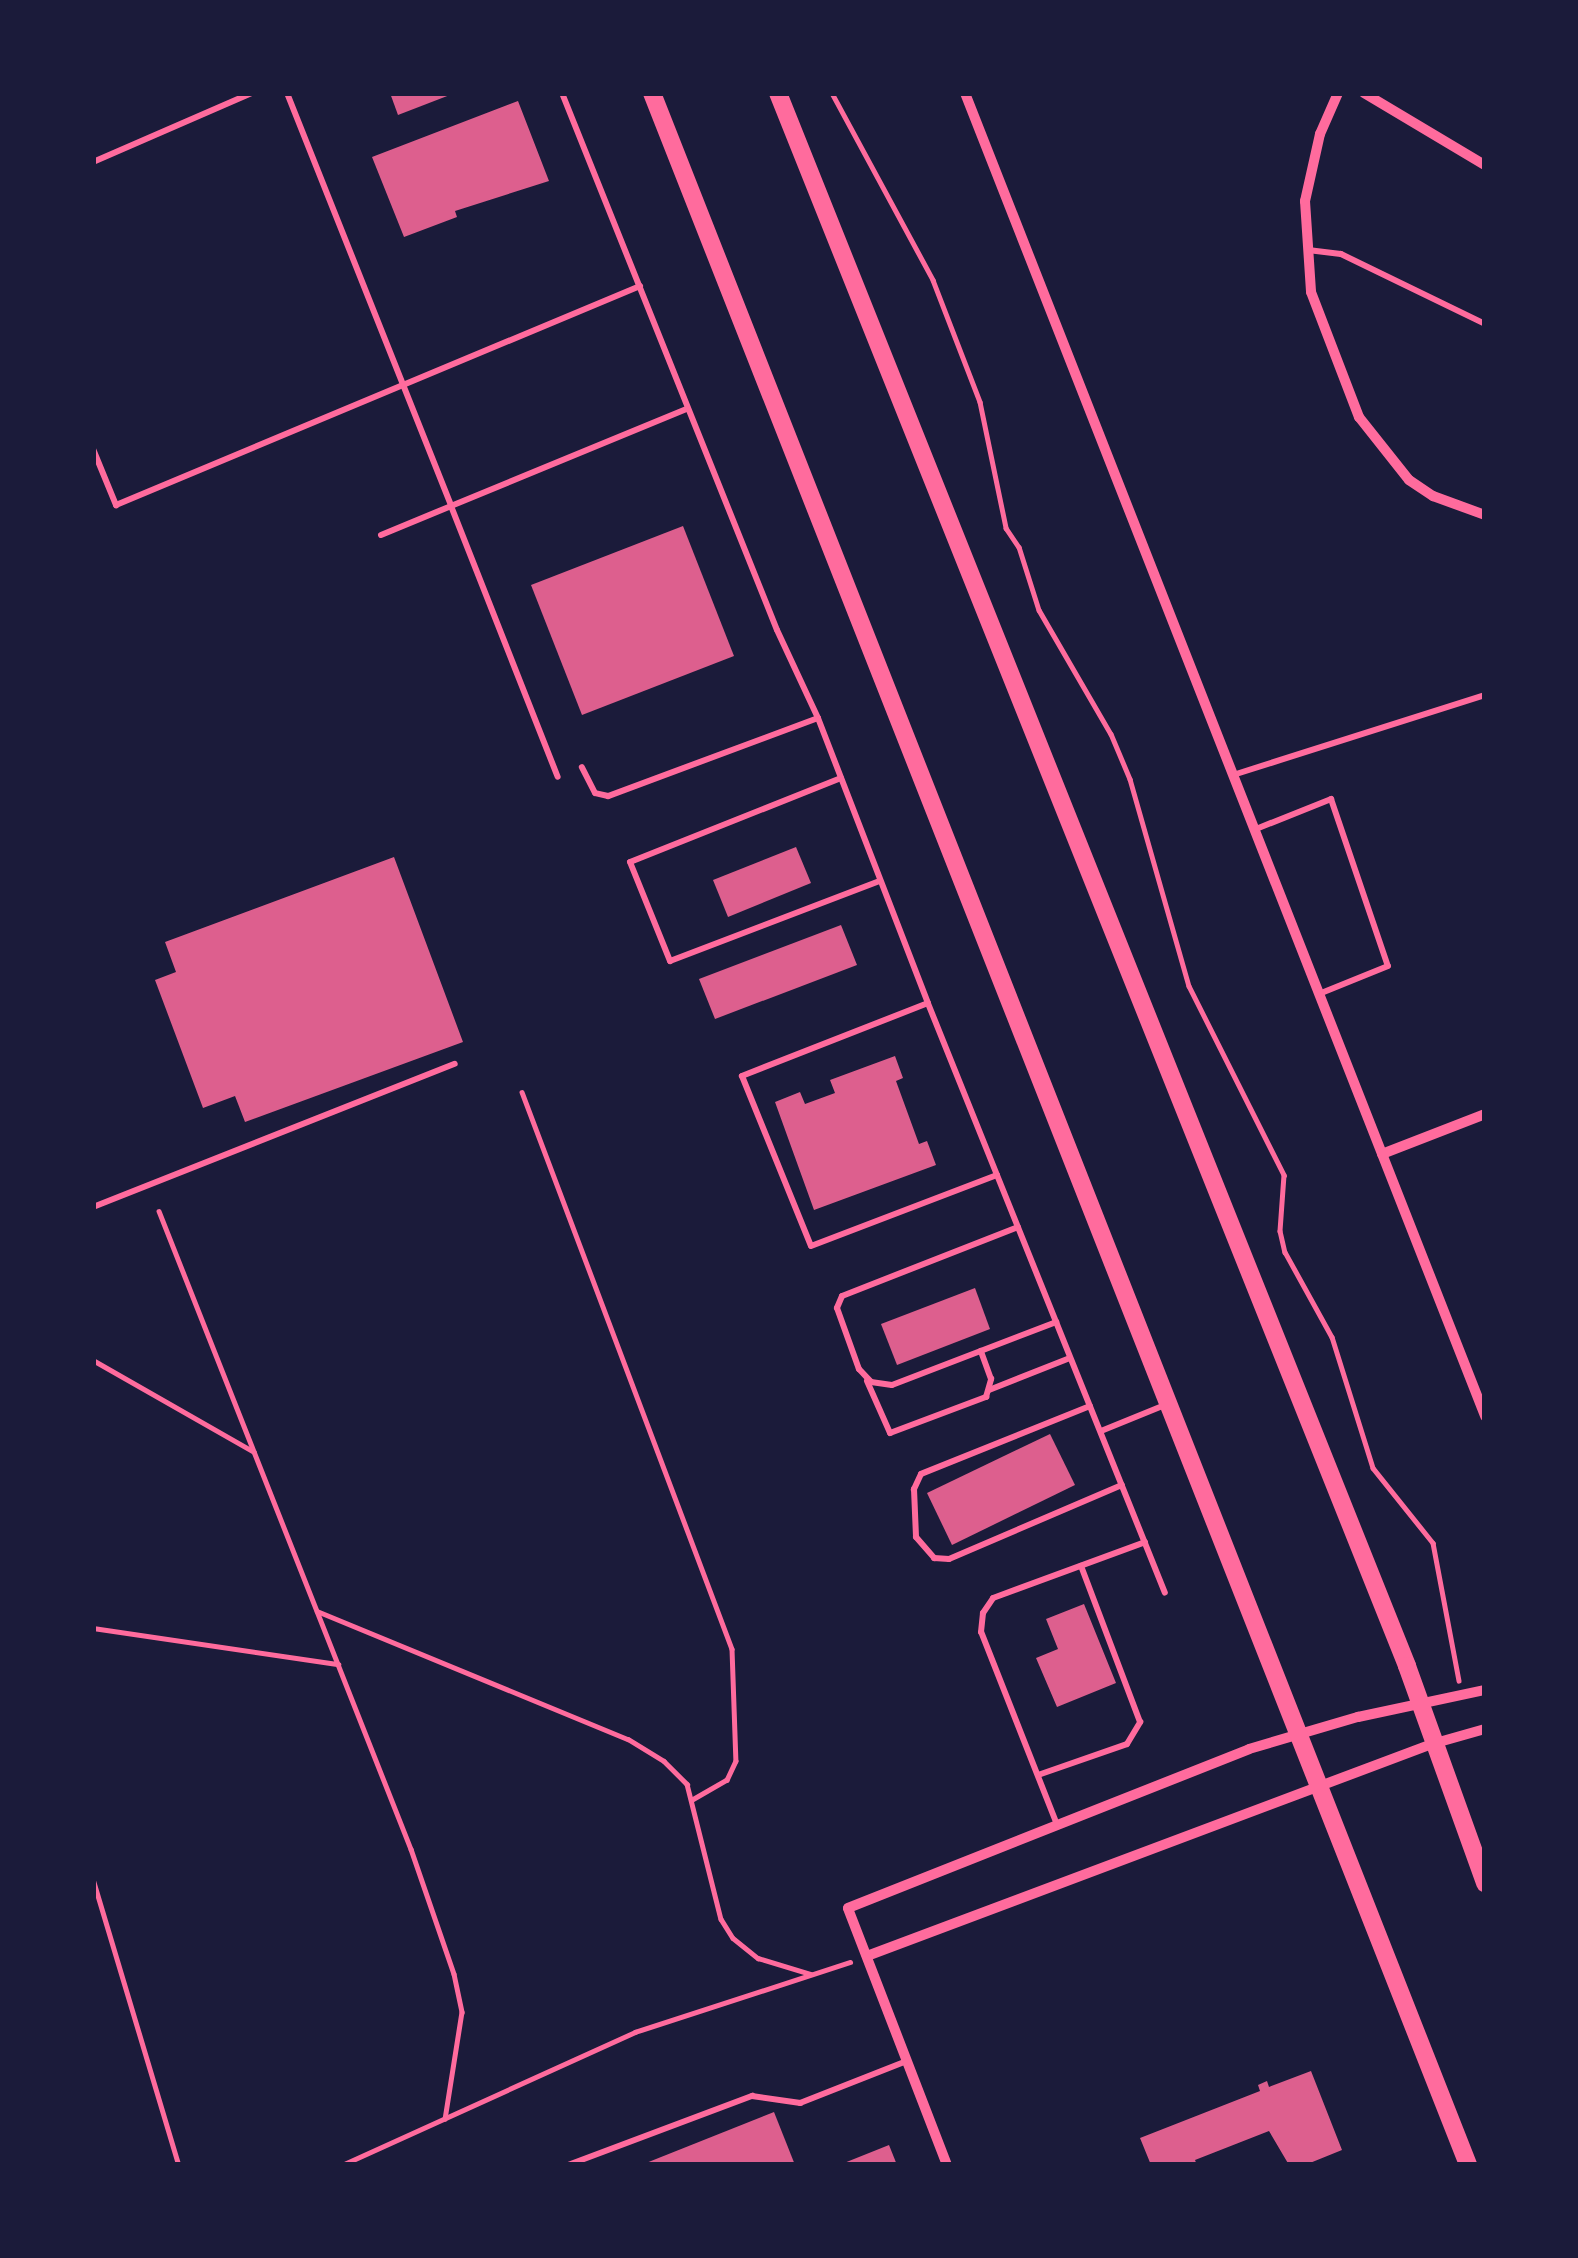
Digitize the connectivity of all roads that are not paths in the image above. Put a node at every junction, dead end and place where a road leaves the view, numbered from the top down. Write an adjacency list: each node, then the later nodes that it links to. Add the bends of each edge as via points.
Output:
1 (252, 93): 9 (lane)
2 (287, 93): 14 (lane)
3 (562, 93): 12 (lane)
4 (652, 93): 41 (main road)
5 (778, 93): 50 (main road)
6 (964, 93): 23 (street)
7 (1338, 93): 11 (street, via 1305,201)
8 (1364, 93): 10 (street)
9 (93, 162)
10 (1485, 165)
11 (1308, 250): 13 (lane, via 1341,254); 18 (street, via 1311,292 1359,418 1409,481)
12 (640, 286): 14 (lane); 15 (lane)
13 (1485, 324)
14 (400, 386): 16 (lane, via 116,505); 17 (lane)
15 (688, 408): 17 (lane); 21 (lane)
16 (93, 449)
17 (451, 506): 19 (lane); 24 (lane)
18 (1485, 515)
19 (381, 535)
20 (1485, 695): 23 (lane)
21 (818, 718): 22 (lane, via 608,796 595,793); 25 (lane)
22 (583, 767)
23 (1233, 775): 26 (street)
24 (558, 777)
25 (841, 778): 27 (lane); 27 (lane, via 630,862 670,961)
26 (1254, 830): 28 (street); 28 (lane, via 1331,799 1388,966)
27 (880, 881): 29 (lane)
28 (1319, 994): 32 (street)
29 (928, 1003): 33 (lane); 33 (lane, via 742,1076 811,1246)
30 (454, 1064): 34 (lane)
31 (1485, 1114): 32 (street)
32 (1382, 1154): 43 (street)
33 (997, 1175): 35 (lane)
34 (93, 1208)
35 (1018, 1227): 36 (lane); 39 (lane, via 842,1296 837,1309)
36 (1056, 1322): 37 (lane); 38 (lane)
37 (981, 1351): 39 (lane, via 892,1385); 40 (lane)
38 (1071, 1358): 40 (lane); 42 (lane)
39 (866, 1378): 40 (lane, via 890,1433)
40 (989, 1390)
41 (1168, 1404): 44 (lane); 52 (main road)
42 (1090, 1406): 44 (lane); 45 (lane, via 921,1474 916,1537 934,1558 949,1559)
43 (1485, 1416)
44 (1101, 1430): 45 (lane)
45 (1122, 1485): 46 (lane)
46 (1145, 1542): 47 (lane); 48 (lane)
47 (1081, 1566): 54 (lane, via 993,1598 981,1623); 54 (lane, via 1140,1722 1127,1744)
48 (1165, 1593)
49 (1485, 1690): 50 (street)
50 (1420, 1704): 52 (street); 53 (main road)
51 (1485, 1729): 53 (street)
52 (1299, 1736): 55 (main road); 56 (street)
53 (1432, 1744): 55 (street); 57 (main road)
54 (1038, 1775): 56 (lane)
55 (1322, 1788): 58 (street); 62 (main road)
56 (1057, 1822): 58 (street, via 848,1908)
57 (1485, 1883)
58 (867, 1956): 59 (street)
59 (907, 2061): 60 (lane, via 800,2102 752,2096); 61 (street)
60 (568, 2165)
61 (947, 2165)
62 (1468, 2165)

